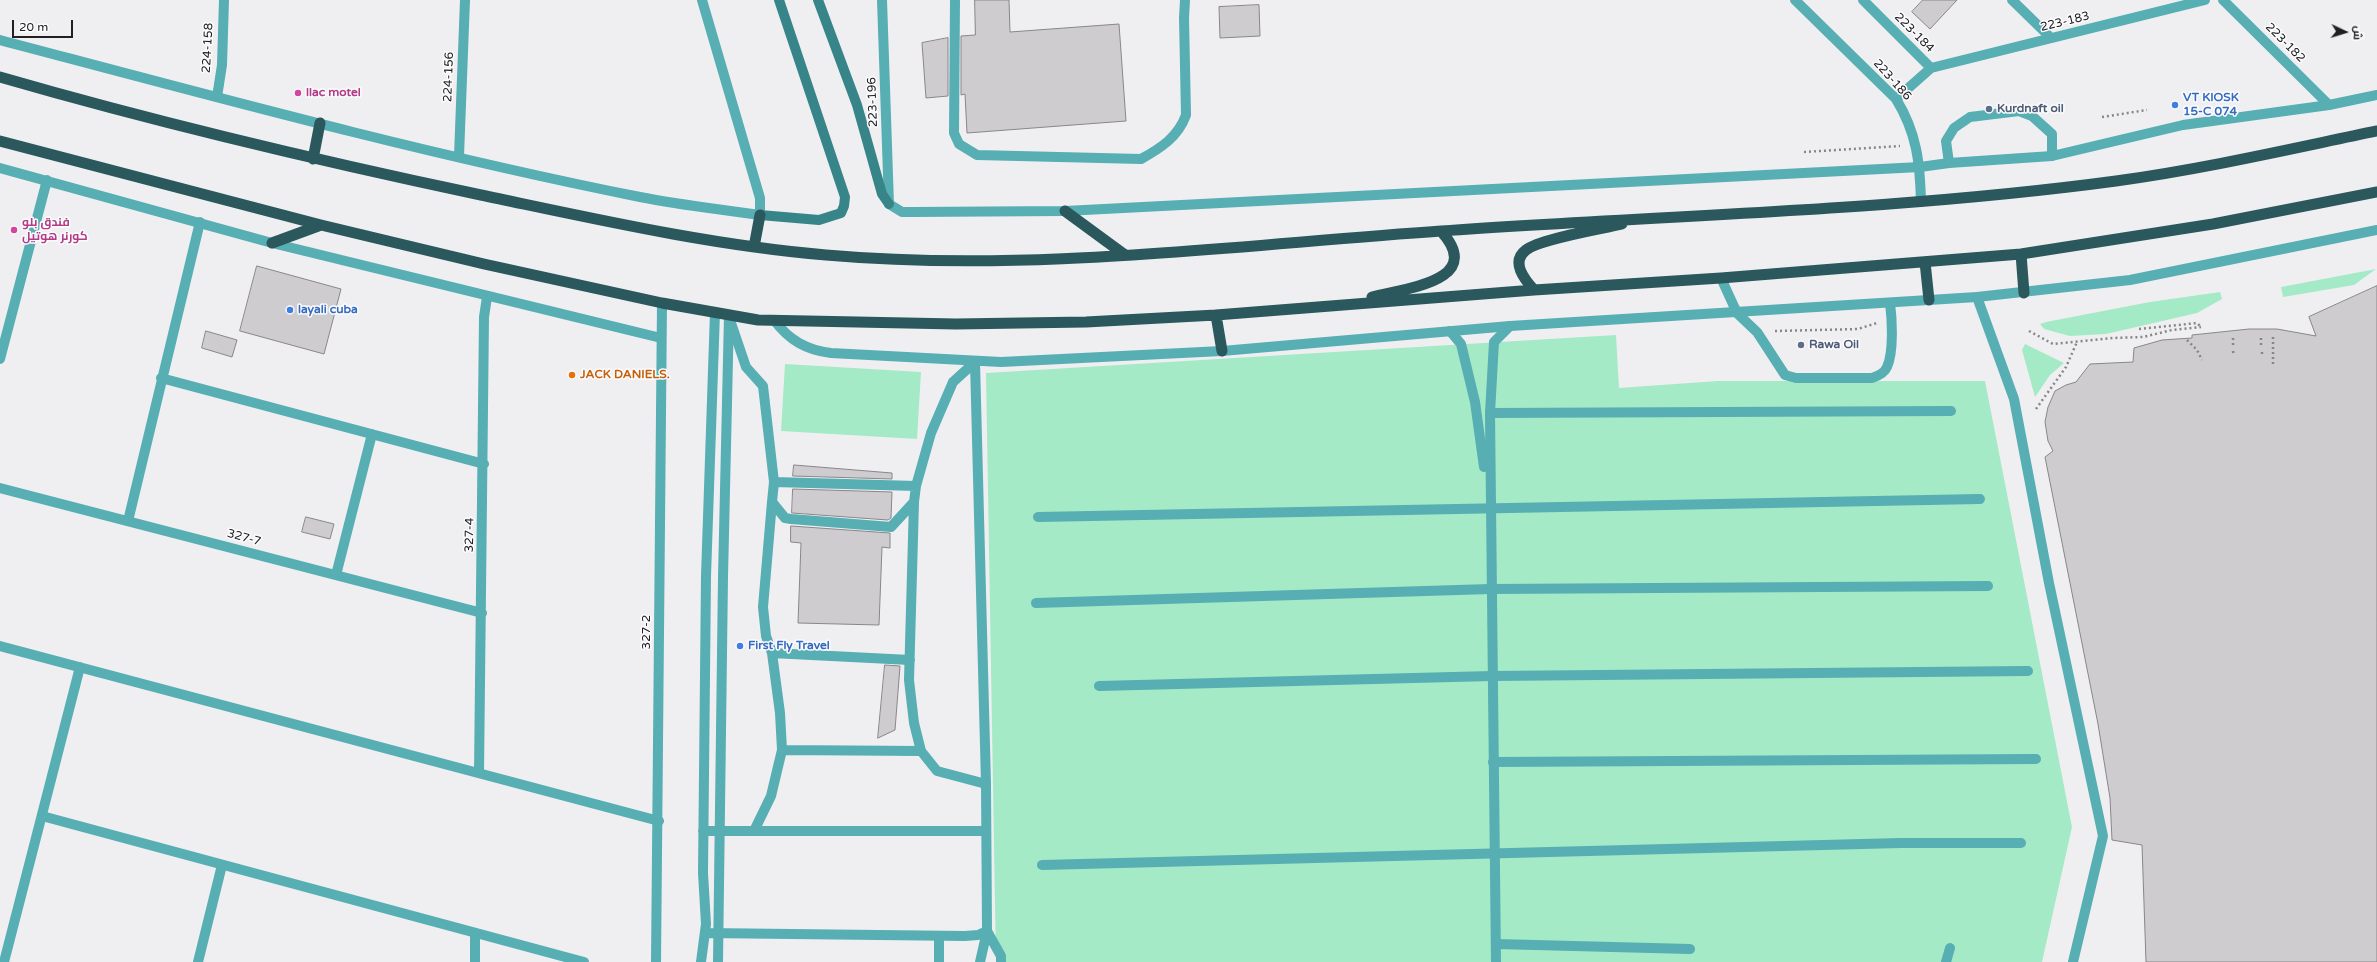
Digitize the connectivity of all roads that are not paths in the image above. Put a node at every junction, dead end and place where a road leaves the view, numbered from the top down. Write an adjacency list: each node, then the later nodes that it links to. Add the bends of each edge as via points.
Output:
1 (224, 0): 19 (street, 224-158, via 222,65)
2 (465, 0): 25 (street, 224-156)
3 (702, 0): 36 (street, via 760,198)
4 (779, 0): 36 (main road, via 845,197 841,213 819,220)
5 (818, 0): 34 (main road, via 857,105 882,194)
6 (882, 0): 34 (street, 223-196)
7 (955, 0): 8 (street, via 954,133 959,144 977,155 1141,158 1160,148 1181,129 1186,115)
8 (1185, 0)
9 (1795, 0): 20 (street, 223-186)
10 (1863, 0): 16 (street, 223-184)
11 (2012, 0): 14 (street)
12 (2205, 0): 14 (street, 223-183)
13 (2223, 0): 21 (street, 223-182)
14 (2051, 38): 16 (street, 223-183)
15 (0, 40): 19 (street)
16 (1931, 68): 20 (street)
17 (0, 77): 27 (highway)
18 (2377, 95): 21 (street)
19 (218, 97): 22 (street)
20 (1896, 99): 29 (street, 223-186, via 1912,130)
21 (2329, 106): 26 (street, via 2183,125)
22 (320, 124): 25 (street); 27 (highway)
23 (2377, 131): 33 (highway, via 2179,172 2114,182)
24 (0, 141): 39 (highway)
25 (459, 156): 36 (street, via 641,197)
26 (2052, 156): 28 (street); 28 (street, via 2052,134 2032,116 2019,111 1970,117 1954,128 1946,141)
27 (313, 159): 43 (highway, via 669,235)
28 (1949, 163): 29 (street)
29 (1920, 167): 33 (street, 223-186); 35 (street)
30 (0, 168): 31 (street)
31 (47, 180): 38 (street); 64 (street)
32 (2377, 192): 44 (highway, via 2213,224)
33 (1921, 202): 37 (highway)
34 (889, 204): 35 (street, via 902,212)
35 (1065, 211): 45 (highway)
36 (760, 215): 43 (highway)
37 (1654, 217): 41 (highway); 48 (highway, via 1543,243 1525,250 1520,260 1520,270)
38 (200, 222): 42 (street); 68 (street)
39 (321, 225): 42 (highway); 53 (highway)
40 (2377, 230): 49 (street, via 2130,280)
41 (1441, 231): 45 (highway); 55 (highway, via 1454,251 1455,263 1450,272 1436,280)
42 (272, 243): 50 (street)
43 (754, 247): 45 (highway, via 829,255 964,261)
44 (2021, 254): 46 (highway); 49 (highway)
45 (1125, 255)
46 (1925, 262): 47 (highway); 52 (highway)
47 (1720, 278): 48 (highway); 57 (street)
48 (1534, 290): 55 (highway)
49 (2024, 292): 51 (street)
50 (487, 297): 63 (street); 72 (street, 327-4, via 484,316)
51 (1977, 298): 52 (street); 130 (street, via 2014,399 2049,583 2103,836)
52 (1929, 300): 54 (street)
53 (662, 303): 56 (highway); 63 (street, 327-2)
54 (1890, 303): 57 (street); 57 (street, via 1892,317 1887,367 1872,378 1796,378 1785,375 1757,332)
55 (1344, 304): 59 (highway)
56 (715, 312): 58 (highway); 102 (street, via 706,576)
57 (1738, 313): 61 (street)
58 (729, 315): 60 (highway); 73 (street, via 746,367 763,386); 103 (street, via 722,576)
59 (1216, 315): 60 (highway, via 1021,324); 65 (highway)
60 (774, 320): 67 (street, via 784,334 820,352)
61 (1510, 326): 62 (street); 70 (street, via 1494,342)
62 (1450, 331): 65 (street); 79 (street, via 1461,344 1475,402)
63 (661, 338): 101 (street, 327-2)
64 (2, 339): 66 (street)
65 (1222, 351): 67 (street)
66 (0, 359)
67 (975, 362): 74 (street, via 953,382 931,433); 99 (street)
68 (161, 378): 71 (street); 81 (street)
69 (1951, 411): 70 (street)
70 (1490, 413): 79 (street)
71 (372, 434): 72 (street); 82 (street)
72 (484, 464): 86 (street, 327-4)
73 (774, 482): 74 (street); 77 (street)
74 (916, 486): 78 (street)
75 (0, 488): 81 (street, 327-7)
76 (1980, 499): 79 (street)
77 (772, 502): 78 (street, via 785,518 890,527); 88 (street, via 763,607 766,636)
78 (914, 502): 89 (street)
79 (1489, 507): 80 (street); 84 (street)
80 (1038, 517)
81 (128, 521): 82 (street, 327-7)
82 (336, 575): 86 (street, 327-7)
83 (1988, 586): 84 (street)
84 (1490, 589): 85 (street); 92 (street)
85 (1036, 603)
86 (482, 613): 98 (street, 327-4)
87 (0, 646): 90 (street)
88 (772, 653): 89 (street); 94 (street)
89 (910, 660): 95 (street, via 909,680 914,723)
90 (80, 667): 98 (street); 100 (street)
91 (2028, 671): 92 (street)
92 (1492, 676): 93 (street); 97 (street)
93 (1099, 686)
94 (782, 750): 95 (street); 104 (street, via 771,796)
95 (921, 751): 99 (street, via 937,771)
96 (2036, 759): 97 (street)
97 (1493, 762): 107 (street)
98 (479, 773): 101 (street)
99 (986, 784): 105 (street)
100 (42, 816): 108 (street); 118 (street)
101 (658, 821): 122 (street, 327-2)
102 (703, 831): 103 (street); 112 (street)
103 (721, 831): 104 (street); 113 (street)
104 (754, 831): 105 (street)
105 (986, 831): 110 (street)
106 (2021, 843): 107 (street, via 1901,843)
107 (1495, 855): 109 (street); 115 (street)
108 (222, 865): 111 (street); 119 (street)
109 (1042, 865)
110 (987, 931): 114 (street, via 978,935); 126 (street); 127 (street, via 1001,956)
111 (475, 933): 120 (street); 121 (street)
112 (705, 933): 113 (street); 123 (street)
113 (719, 933): 114 (street); 124 (street)
114 (939, 936): 125 (street)
115 (1496, 944): 117 (street); 128 (street)
116 (1950, 948): 129 (street)
117 (1690, 949)
118 (4, 962)
119 (198, 962)
120 (475, 962)
121 (584, 962)
122 (656, 962)
123 (701, 962)
124 (718, 962)
125 (939, 962)
126 (980, 962)
127 (1001, 962)
128 (1496, 962)
129 (1946, 962)
130 (2073, 962)

